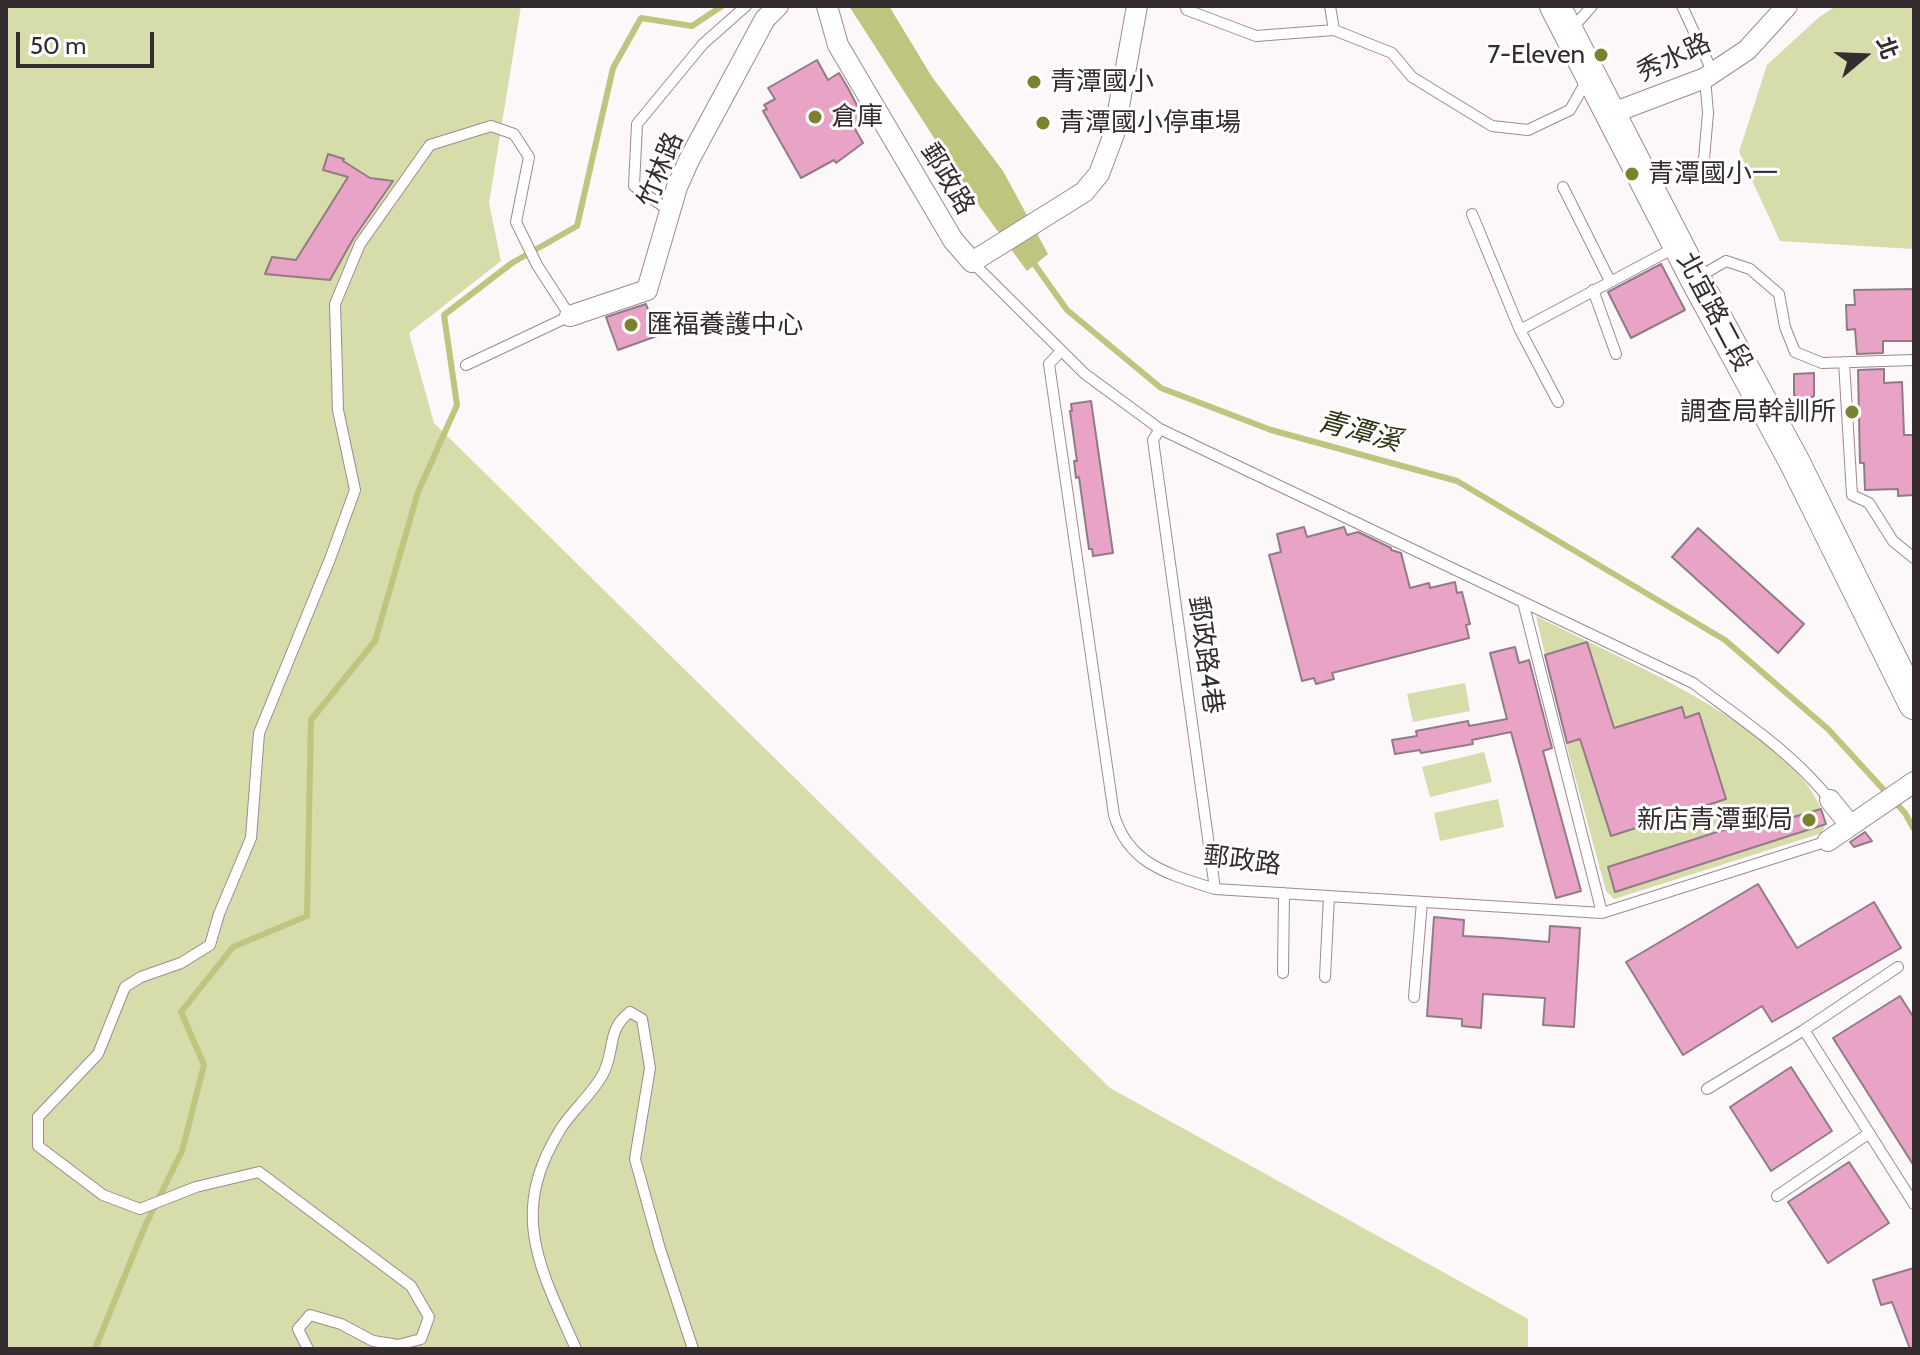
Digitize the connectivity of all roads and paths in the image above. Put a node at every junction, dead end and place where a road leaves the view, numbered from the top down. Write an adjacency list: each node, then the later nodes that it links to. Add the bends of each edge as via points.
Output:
1 (746, 6): 17 (lane, via 703,44 637,124 634,186)
2 (778, 6): 17 (street, 竹林路, via 765,19 689,160)
3 (827, 6): 20 (street, 郵政路, via 838,45 953,240)
4 (1137, 6): 20 (street, via 1114,134 1099,174 1084,192)
5 (1185, 6): 11 (lane, via 1256,36)
6 (1330, 6): 11 (lane)
7 (1592, 6): 10 (lane)
8 (1682, 6): 13 (lane)
9 (1787, 6): 13 (street, 秀水路, via 1747,50)
10 (1562, 19): 12 (main road, 北宜路二段)
11 (1334, 30): 12 (lane, via 1392,53 1412,77 1492,126 1528,130 1570,110)
12 (1590, 75): 14 (main road, 北宜路二段)
13 (1709, 76): 14 (street, 秀水路); 15 (lane)
14 (1610, 114): 19 (main road, 北宜路二段)
15 (1704, 159)
16 (1563, 187): 22 (lane)
17 (670, 211): 24 (street, 竹林路, via 647,290)
18 (1472, 214): 25 (lane)
19 (1679, 245): 21 (main road, 北宜路二段); 22 (lane)
20 (972, 262): 26 (lane, 郵政路)
21 (1696, 280): 29 (lane, via 1726,261 1750,269 1779,294 1795,352 1822,363); 35 (main road, 北宜路二段, via 1794,461)
22 (1610, 281): 23 (lane)
23 (1593, 290): 25 (lane); 27 (lane)
24 (570, 316): 30 (lane); 54 (lane, via 516,222 529,157 514,134 491,126 430,145 360,244 335,304 338,410 355,490 259,733 251,838 210,945 125,987 98,1054 38,1117 38,1146 103,1195 140,1209 196,1187 259,1172 411,1286 429,1317 421,1339 398,1345 373,1341 310,1315 298,1329)
25 (1520, 330): 31 (lane)
26 (1061, 351): 32 (lane, 郵政路); 40 (lane, 郵政路, via 1049,364 1114,815 1129,848 1164,873)
27 (1616, 354)
28 (1914, 360): 29 (lane)
29 (1844, 362): 33 (lane, via 1852,495 1869,503 1893,541)
30 (466, 365)
31 (1558, 402)
32 (1160, 429): 34 (lane, 郵政路); 40 (lane, 郵政路4巷, via 1153,440)
33 (1914, 558)
34 (1523, 602): 37 (lane, 郵政路, via 1693,683 1762,734); 44 (lane)
35 (1914, 704)
36 (1914, 782): 38 (street)
37 (1830, 800): 38 (street, 郵政路)
38 (1857, 821): 39 (street, 郵政路)
39 (1828, 841): 44 (lane, 郵政路)
40 (1215, 889): 41 (lane, 郵政路)
41 (1284, 893): 42 (lane, 郵政路); 46 (lane)
42 (1329, 896): 43 (lane, 郵政路); 47 (lane)
43 (1422, 902): 44 (lane, 郵政路); 48 (lane)
44 (1602, 913)
45 (1898, 967): 49 (lane)
46 (1283, 973)
47 (1325, 977)
48 (1414, 997)
49 (1804, 1030): 50 (lane); 51 (lane)
50 (1707, 1089)
51 (1868, 1134): 52 (lane); 53 (lane)
52 (1777, 1196)
53 (1914, 1204)
54 (308, 1349)
55 (576, 1349): 56 (lane, via 541,1269 531,1215 539,1169 561,1129 604,1073 617,1022 630,1012 642,1019 650,1068 635,1159)
56 (693, 1349)

